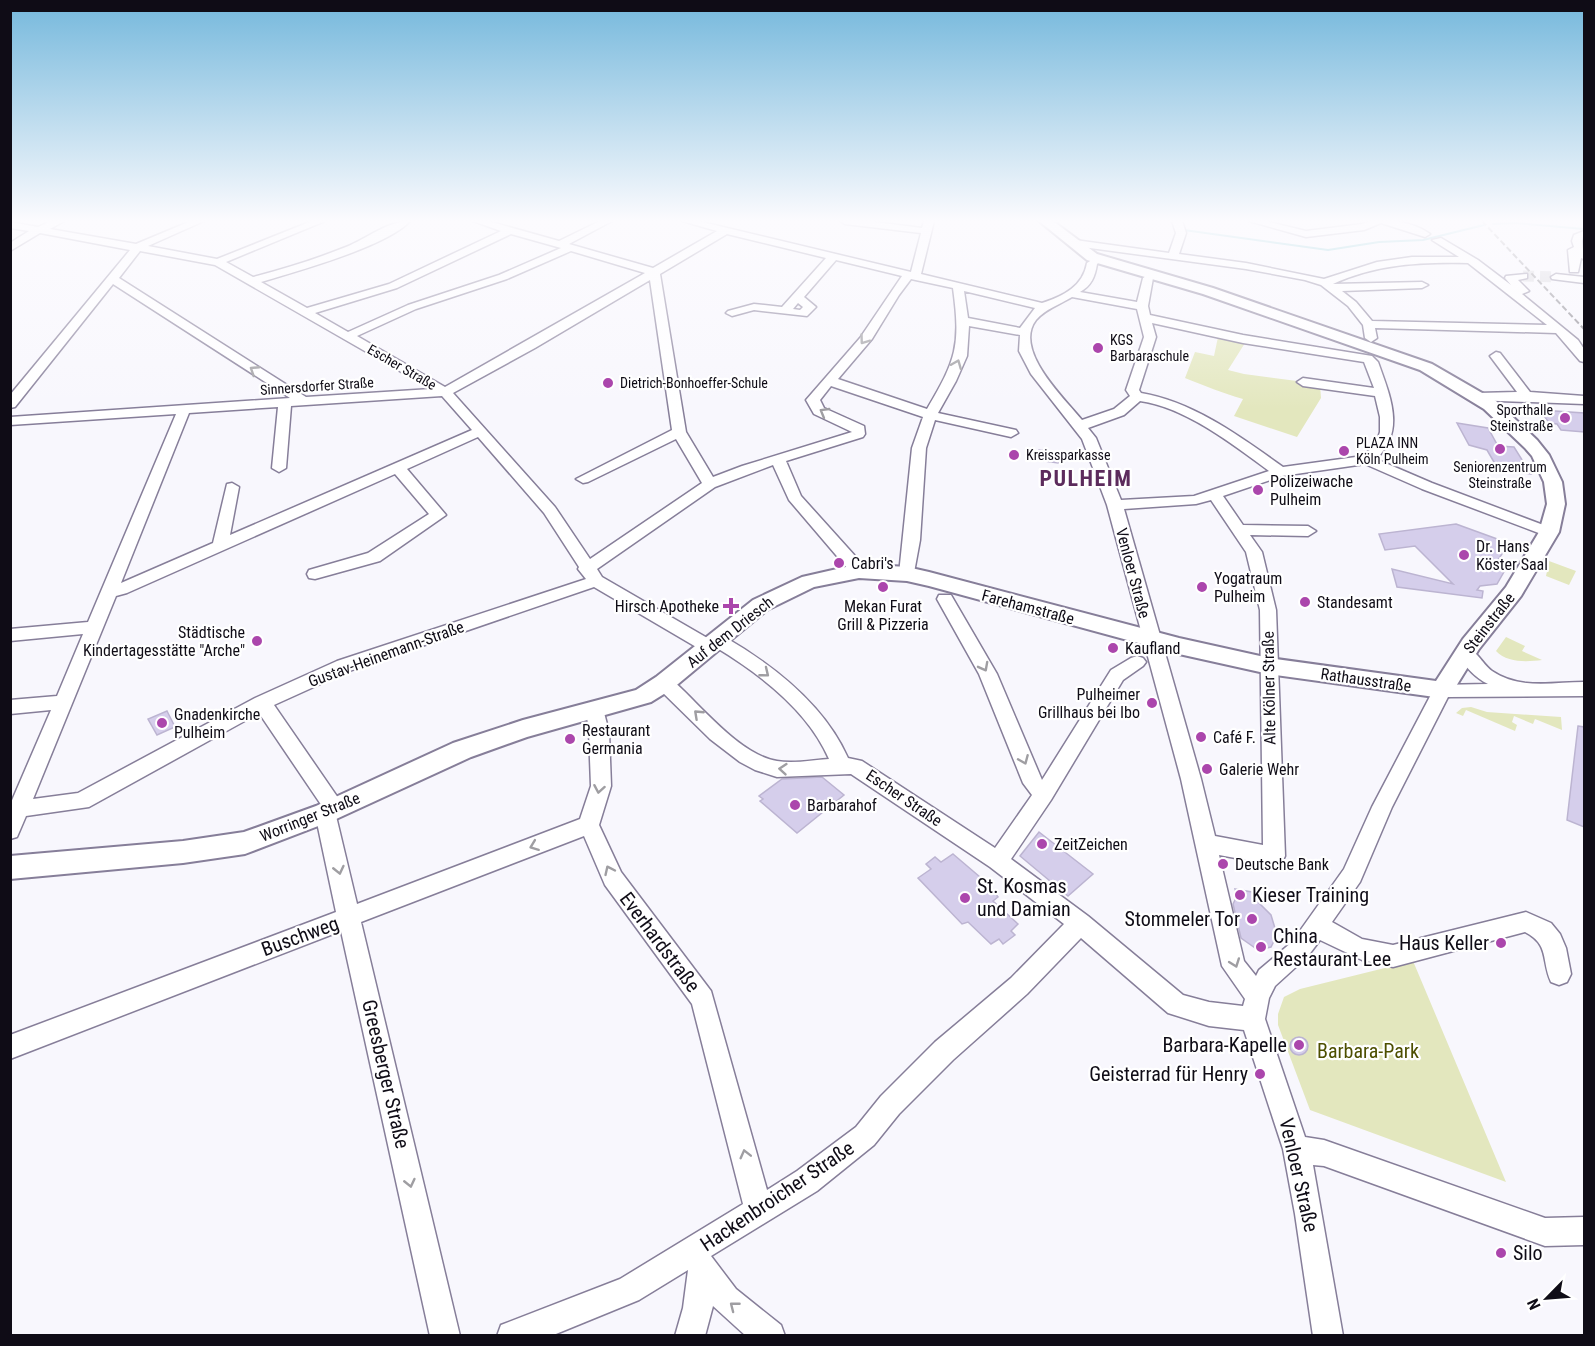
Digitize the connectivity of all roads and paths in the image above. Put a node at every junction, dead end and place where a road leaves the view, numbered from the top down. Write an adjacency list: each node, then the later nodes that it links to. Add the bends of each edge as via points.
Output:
1 (109, 284): 44 (street)
2 (120, 284): 42 (street, one-way to 2)
3 (256, 284): 23 (street, Escher Straße)
4 (397, 284): 23 (street)
5 (482, 284): 30 (street, via 412,307)
6 (633, 284): 36 (street, Sinnersdorfer Straße)
7 (656, 284): 50 (street)
8 (809, 284): 25 (street, via 797,297 810,307 803,314 754,307)
9 (903, 284): 34 (street, one-way to 34)
10 (946, 284): 20 (street)
11 (1083, 284): 21 (street)
12 (1147, 284): 24 (street)
13 (1183, 284): 40 (main road, Steinstraße, via 1384,351 1426,368)
14 (1321, 284): 19 (street)
15 (1332, 284): 19 (street)
16 (1500, 284): 28 (street)
17 (1516, 284): 28 (street, via 1557,321)
18 (1422, 285): 19 (street)
19 (1329, 286): 27 (street)
20 (958, 287): 22 (street); 26 (street)
21 (1071, 294): 22 (street); 24 (street)
22 (1043, 307): 29 (street)
23 (306, 312): 30 (street, Escher Straße)
24 (1144, 312): 37 (street, via 1243,339 1363,358 1372,362); 39 (street, via 1149,338 1132,390)
25 (732, 313)
26 (963, 321): 29 (street); 46 (street, one-way to 26, via 961,356)
27 (1370, 324): 28 (street); 31 (street)
28 (1558, 329): 33 (street)
29 (1025, 332): 48 (street, Venloer Straße, via 1025,351 1037,374)
30 (348, 336): 36 (street, Escher Straße)
31 (1371, 338)
32 (1496, 356): 38 (street)
33 (1584, 358)
34 (831, 381): 46 (street); 52 (street, Gustav-Heinemann-Straße, one-way to 34, via 858,434 859,429 813,405 820,388)
35 (1303, 382): 37 (street)
36 (445, 392): 42 (street, Sinnersdorfer Straße); 49 (street, Escher Straße)
37 (1381, 393): 53 (street, via 1387,432 1382,446)
38 (1526, 396): 40 (street); 41 (street)
39 (1137, 397): 48 (street, via 1119,412); 56 (street, via 1155,400 1206,421)
40 (1478, 397): 64 (main road, Steinstraße, via 1517,429 1540,455 1553,482 1556,504)
41 (1584, 400)
42 (304, 402): 43 (street, Sinnersdorfer Straße)
43 (285, 403): 45 (street, Sinnersdorfer Straße); 54 (street)
44 (10, 404)
45 (183, 410): 47 (street, Sinnersdorfer Straße); 70 (street)
46 (930, 415): 51 (street); 68 (street, via 919,448)
47 (10, 421)
48 (1079, 426): 61 (street, Venloer Straße, via 1089,438)
49 (481, 431): 55 (street); 69 (street, Escher Straße, via 550,510)
50 (679, 432): 57 (street); 58 (street)
51 (1011, 433)
52 (778, 459): 58 (street, Gustav-Heinemann-Straße); 66 (street, via 794,497)
53 (1367, 460): 56 (street); 64 (street)
54 (279, 468)
55 (398, 468): 65 (street); 67 (street, via 438,515 374,557)
56 (1280, 472): 60 (street)
57 (584, 479)
58 (710, 484): 69 (street, Gustav-Heinemann-Straße)
59 (232, 487): 65 (street)
60 (1215, 495): 61 (street, via 1196,500); 62 (street, Alte Kölner Straße)
61 (1114, 505): 74 (street, Venloer Straße)
62 (1240, 530): 63 (street); 78 (street, Alte Kölner Straße, via 1254,552 1268,610)
63 (1308, 531)
64 (1550, 532): 76 (main road, Steinstraße, via 1514,591)
65 (220, 546): 70 (street)
66 (859, 571): 68 (main road, Auf dem Driesch); 75 (main road, Auf dem Driesch, via 836,574 782,592)
67 (315, 574)
68 (907, 574): 74 (main road, Farehamstraße)
69 (591, 575): 75 (street, Escher Straße); 84 (street, Gustav-Heinemann-Straße, via 343,666)
70 (107, 592): 72 (street)
71 (945, 599): 89 (street, one-way to 89, via 988,674 1034,783)
72 (93, 627): 73 (street); 83 (street)
73 (10, 635)
74 (1150, 639): 78 (main road, Rathausstraße); 93 (street, Venloer Straße)
75 (713, 643): 79 (main road, Auf dem Driesch); 87 (street, Escher Straße, one-way to 87, via 739,652 794,696 837,751)
76 (1465, 653): 81 (main road, Steinstraße); 82 (street, via 1485,675)
77 (1137, 662): 89 (street, via 1117,675)
78 (1269, 666): 81 (main road, Rathausstraße); 93 (street, Alte Kölner Straße, via 1274,856)
79 (664, 683): 86 (main road, Auf dem Driesch, via 643,696); 87 (street, one-way to 79, via 798,770 760,764 732,745)
80 (1584, 689): 82 (street, Rathausstraße)
81 (1442, 690): 82 (street, Rathausstraße); 98 (street, Steinstraße, via 1352,875)
82 (1519, 691)
83 (63, 702): 85 (street); 88 (street)
84 (262, 703): 88 (street, Gustav-Heinemann-Straße, via 82,801); 90 (street, Greesberger Straße)
85 (10, 707)
86 (595, 710): 90 (main road, Worringer Straße, via 462,750); 91 (street, one-way to 91, via 601,786)
87 (841, 765): 94 (street, Escher Straße, via 855,766)
88 (22, 791): 92 (street)
89 (1044, 794): 94 (street)
90 (330, 811): 95 (main road, Worringer Straße, via 245,843); 96 (street, Greesberger Straße, one-way to 96)
91 (589, 825): 96 (street, Buschweg, one-way to 96); 103 (street, Everhardstraße, one-way to 91, via 703,999 613,878)
92 (10, 831)
93 (1208, 844): 100 (street, Venloer Straße, one-way to 100, via 1234,966)
94 (998, 861): 97 (street, Escher Straße)
95 (10, 868)
96 (350, 917): 101 (street, Buschweg); 106 (street, Greesberger Straße, one-way to 106)
97 (1080, 923): 100 (street, Escher Straße, via 1176,1005 1209,1014); 103 (street, Hackenbroicher Straße, via 1019,986 944,1051 865,1136 807,1181)
98 (1318, 926): 99 (street, via 1346,945 1393,956 1526,922 1543,928 1553,940); 100 (street, Steinstraße, via 1300,949 1266,978)
99 (1559, 974)
100 (1255, 1008): 102 (street, Venloer Straße)
101 (10, 1047)
102 (1296, 1149): 104 (street, via 1324,1153 1545,1232); 110 (street, Venloer Straße)
103 (759, 1211): 105 (street, Hackenbroicher Straße)
104 (1584, 1231)
105 (698, 1262): 107 (street, Hackenbroicher Straße); 108 (street, via 698,1308); 109 (street, one-way to 105, via 719,1293)
106 (445, 1335)
107 (512, 1335)
108 (690, 1335)
109 (770, 1335)
110 (1328, 1335)

